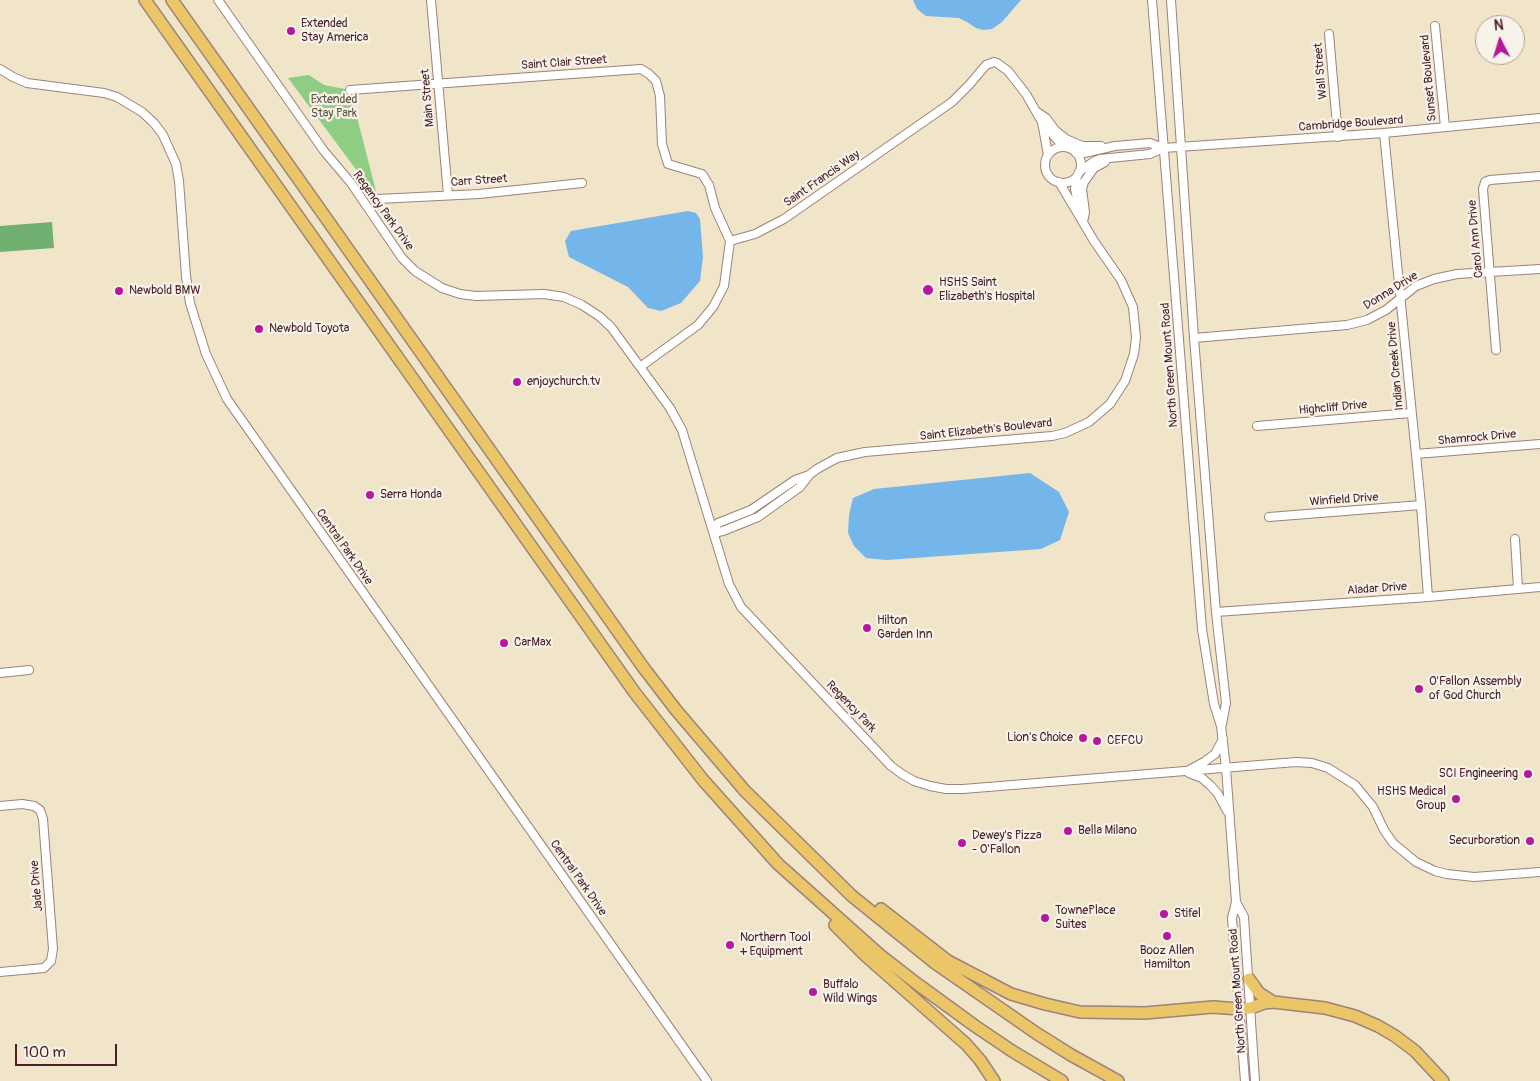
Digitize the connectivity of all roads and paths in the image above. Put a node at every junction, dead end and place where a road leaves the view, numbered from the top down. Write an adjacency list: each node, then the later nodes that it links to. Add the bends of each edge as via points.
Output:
1 (144, 0): 59 (highway, via 635,693 703,780)
2 (172, 0): 61 (highway, via 660,689 745,791)
3 (218, 0): 38 (street, Regency Park Drive, via 324,151 351,183 402,258 415,271 442,288 468,295 544,294 564,297 599,316 620,338)
4 (431, 0): 10 (street, Main Street)
5 (1152, 0): 21 (street, North Green Mount Road)
6 (1171, 0): 19 (street, North Green Mount Road)
7 (1435, 26): 15 (street, Sunset Boulevard)
8 (1328, 34): 17 (street, Wall Street)
9 (0, 69): 67 (street, Central Park Drive, via 27,83 117,97 142,112 163,135 176,164 190,303 206,354 227,399)
10 (438, 84): 11 (street, Saint Clair Street); 29 (street, Main Street); 32 (street, Saint Clair Street, via 641,69 656,81 660,96 662,144 668,164 702,174)
11 (350, 90)
12 (1037, 112): 14 (street, Saint Francis Way); 18 (street, Saint Francis Way, via 1074,144); 32 (street, Saint Francis Way, via 1008,71 994,62 986,65 952,102 782,220 755,234)
13 (1540, 118): 15 (street, Cambridge Boulevard)
14 (1042, 122): 20 (street, Saint Francis Way); 23 (street, Saint Francis Way)
15 (1445, 127): 16 (street, Cambridge Boulevard)
16 (1384, 133): 17 (street, Cambridge Boulevard); 35 (street, Indian Creek Drive)
17 (1338, 137): 19 (street, Cambridge Boulevard)
18 (1108, 147): 21 (street, via 1150,143); 22 (street)
19 (1180, 147): 21 (street, Cambridge Boulevard); 36 (street, North Green Mount Road)
20 (1066, 148): 22 (street); 23 (street)
21 (1163, 148): 24 (street, via 1150,154); 53 (street, North Green Mount Road, via 1202,629 1214,704)
22 (1076, 153): 25 (street, Saint Elizabeth's Boulevard, via 1080,160)
23 (1048, 155): 27 (street, Saint Elizabeth's Boulevard, via 1045,162 1047,173)
24 (1111, 157): 25 (street, via 1093,162); 31 (street, via 1094,168 1084,182 1085,212)
25 (1078, 174): 27 (street, via 1071,181); 31 (street, Saint Elizabeth's Boulevard, via 1075,189)
26 (1540, 176): 34 (street, Carol Ann Drive, via 1485,182)
27 (1059, 182): 31 (street, Saint Elizabeth's Boulevard)
28 (582, 183): 29 (street, Carr Street)
29 (448, 195): 30 (street, Carr Street)
30 (378, 199)
31 (1081, 218): 45 (street, Saint Elizabeth's Boulevard, via 1127,291 1136,323 1131,368 1118,393 1100,414 1079,428 1052,436 851,454 826,463 808,476 800,487 758,517 734,528 718,532)
32 (730, 241): 38 (street, via 724,286 713,307 693,329)
33 (1540, 269): 34 (street, Donna Drive)
34 (1489, 272): 35 (street, Donna Drive, via 1434,279 1416,286); 37 (street, Carol Ann Drive)
35 (1401, 298): 36 (street, Donna Drive, via 1367,320 1347,325); 39 (street, Indian Creek Drive)
36 (1194, 338): 50 (street, North Green Mount Road)
37 (1496, 350)
38 (640, 367): 45 (street, Regency Park, via 682,430)
39 (1411, 413): 40 (street, Highcliff Drive); 42 (street, Indian Creek Drive)
40 (1257, 426)
41 (1540, 444): 42 (street, Shamrock Drive)
42 (1416, 454): 43 (street, Indian Creek Drive)
43 (1421, 505): 44 (street, Winfield Drive); 49 (street, Indian Creek Drive)
44 (1269, 517)
45 (712, 530): 56 (street, Regency Park, via 740,607 891,766 914,781 946,789 963,789)
46 (1515, 539): 48 (street)
47 (1540, 586): 48 (street, Aladar Drive)
48 (1518, 588): 49 (street, Aladar Drive)
49 (1428, 597): 50 (street, Aladar Drive)
50 (1216, 612): 53 (street, North Green Mount Road, via 1226,703)
51 (29, 670): 52 (street)
52 (0, 673)
53 (1221, 726): 54 (street, North Green Mount Road)
54 (1223, 738): 55 (street, North Green Mount Road); 56 (street, via 1215,754)
55 (1226, 768): 56 (street, Regency Park); 58 (street, North Green Mount Road); 60 (street, Regency Park, via 1296,762 1328,768 1365,795 1393,843 1416,862 1447,874 1474,877)
56 (1184, 772): 58 (street, via 1202,778 1210,785)
57 (0, 806): 63 (street, Jade Drive, via 22,804 40,810 53,948 51,961 44,968)
58 (1229, 815): 62 (street, North Green Mount Road)
59 (778, 864): 68 (highway, via 790,882 866,956 966,1044); 69 (highway, via 843,924 916,983 1012,1051)
60 (1540, 872)
61 (842, 884): 66 (highway, via 860,893 948,961 1011,994 1080,1012 1145,1013 1213,1007); 70 (highway, via 891,928 969,988 1064,1051)
62 (1236, 902): 64 (street, North Green Mount Road, via 1244,917); 66 (street, North Green Mount Road, via 1232,918)
63 (0, 972)
64 (1249, 979): 65 (highway, via 1258,993); 66 (street, North Green Mount Road)
65 (1273, 1002): 66 (highway); 73 (highway, via 1325,1008 1378,1026 1415,1051)
66 (1245, 1009): 71 (street, North Green Mount Road); 72 (street, North Green Mount Road)
67 (707, 1081)
68 (994, 1081)
69 (1062, 1081)
70 (1118, 1081)
71 (1245, 1081)
72 (1255, 1081)
73 (1443, 1081)

